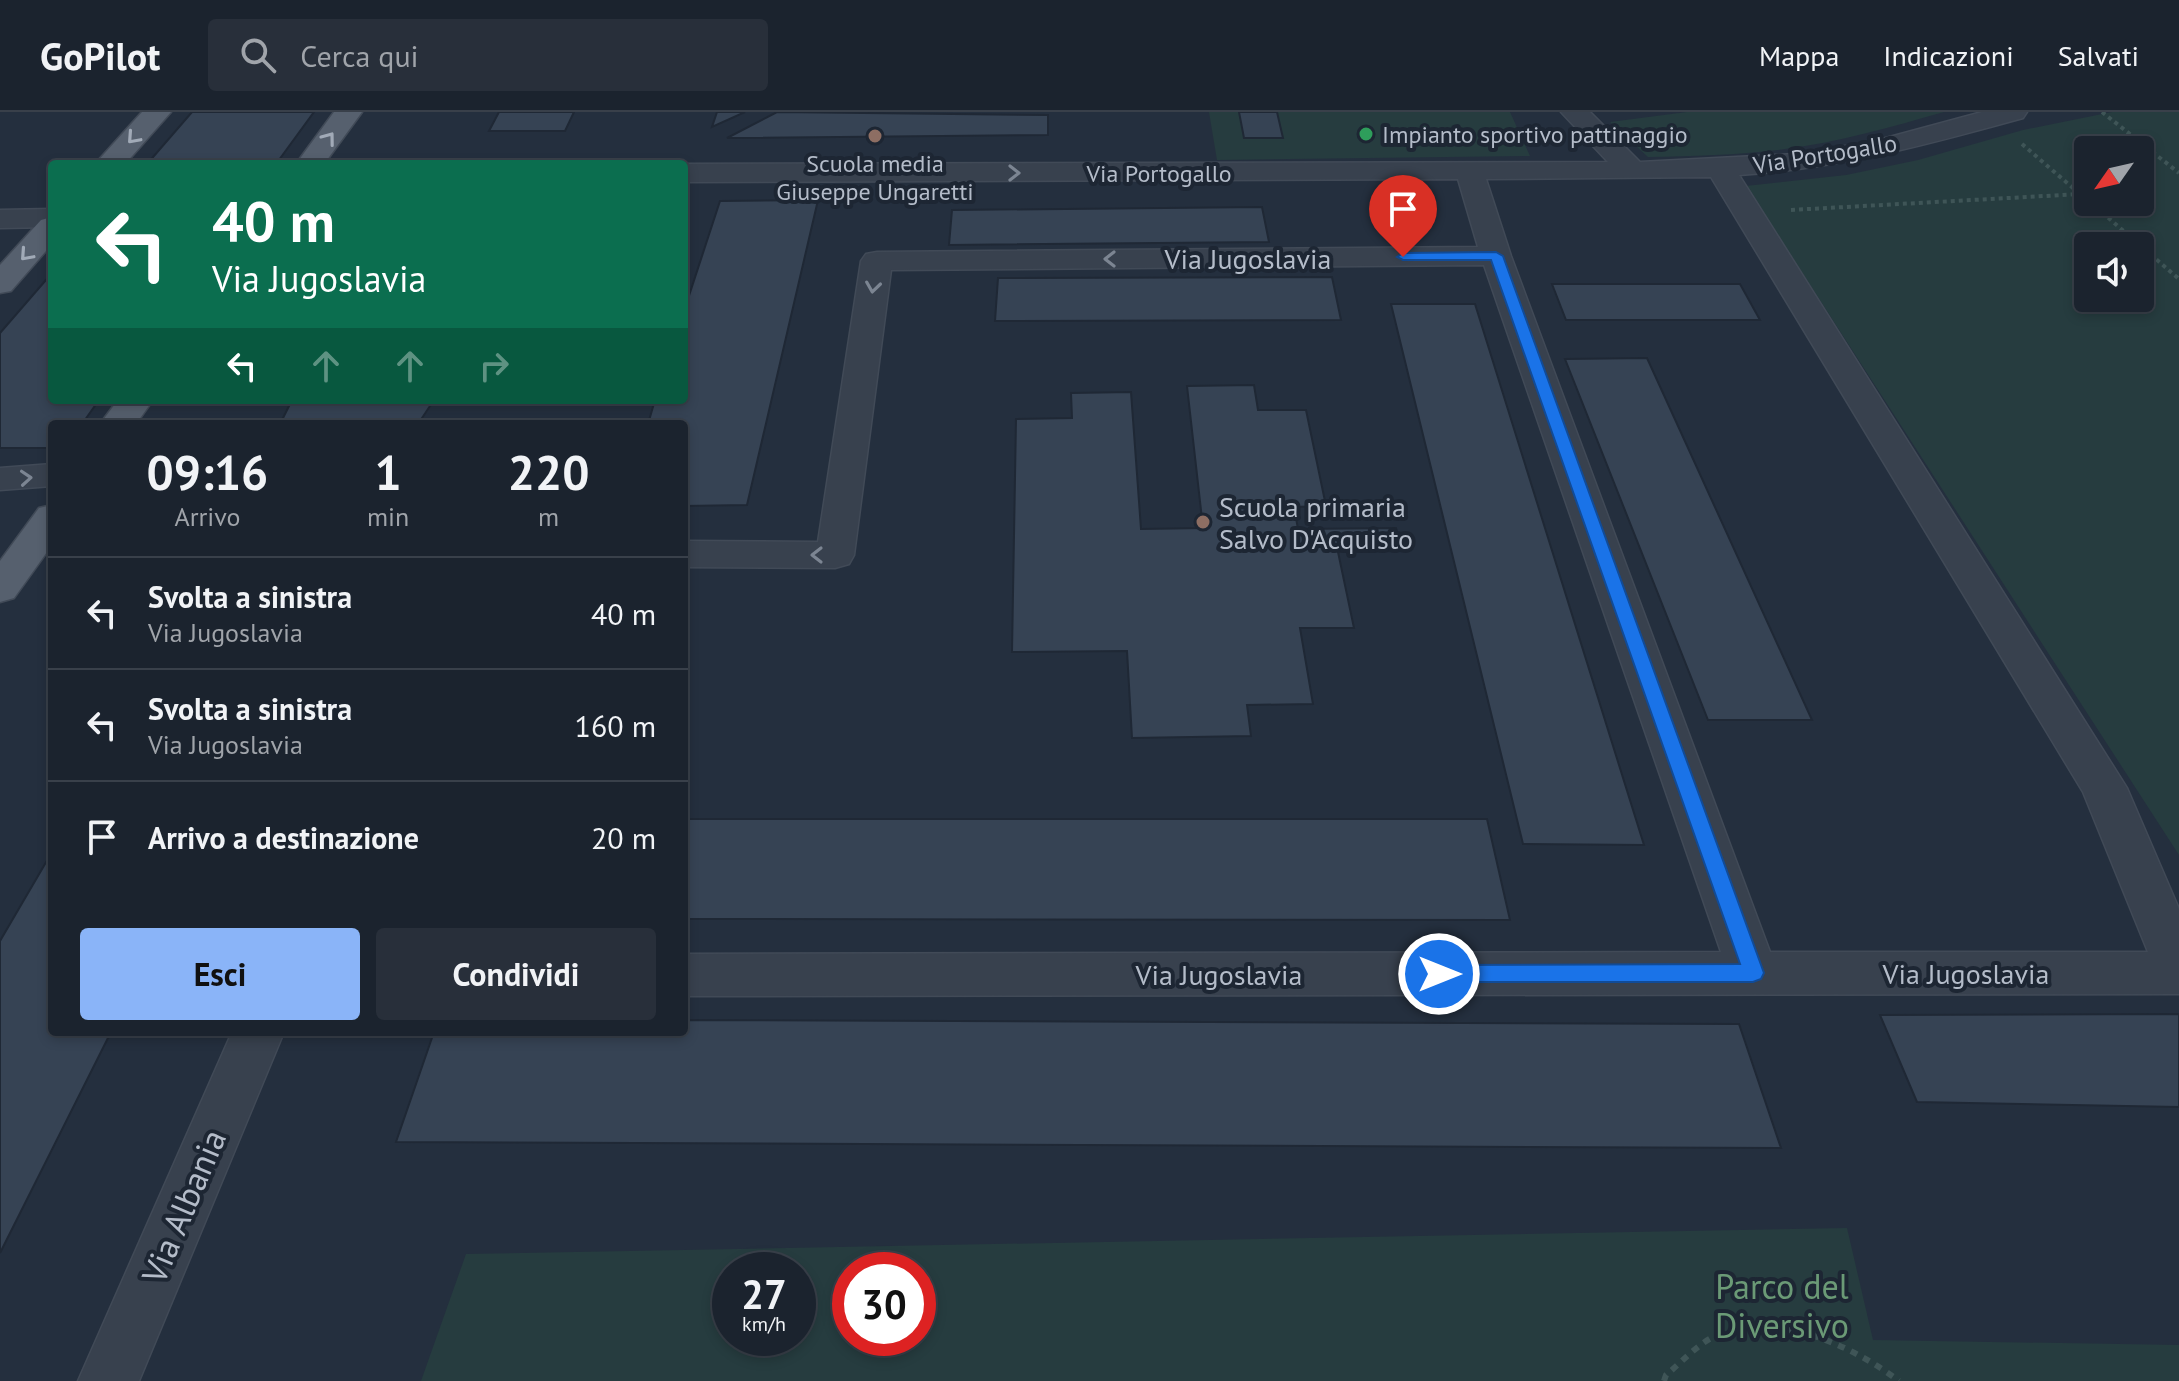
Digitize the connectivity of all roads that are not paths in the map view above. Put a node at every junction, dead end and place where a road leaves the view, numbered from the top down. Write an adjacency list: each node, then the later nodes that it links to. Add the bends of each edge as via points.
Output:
1 (157, 112): 5 (main road, one-way to 5)
2 (348, 112): 6 (main road, one-way to 2)
3 (1575, 112): 8 (street)
4 (2014, 125): 7 (street, Via Portogallo, via 1795,163)
5 (113, 160)
6 (313, 160)
7 (1720, 168): 8 (street, Via Portogallo); 22 (street, via 2104,788)
8 (1633, 171): 10 (street, Via Portogallo)
9 (688, 173): 10 (street, Via Portogallo, one-way to 10)
10 (1470, 173): 14 (street)
11 (48, 218): 12 (street)
12 (0, 219)
13 (48, 230): 15 (main road, one-way to 15)
14 (1496, 256): 20 (street, Via Jugoslavia, one-way to 20, via 877,261 835,555); 23 (street)
15 (0, 284)
16 (48, 475): 17 (street, one-way to 16)
17 (0, 479)
18 (48, 528): 19 (main road)
19 (40, 550): 21 (main road)
20 (688, 554)
21 (0, 589)
22 (2179, 966)
23 (1753, 973): 24 (street, Via Jugoslavia); 25 (street, Via Jugoslavia)
24 (2179, 973)
25 (688, 975)
26 (256, 1036): 27 (street, Via Albania)
27 (108, 1381)

